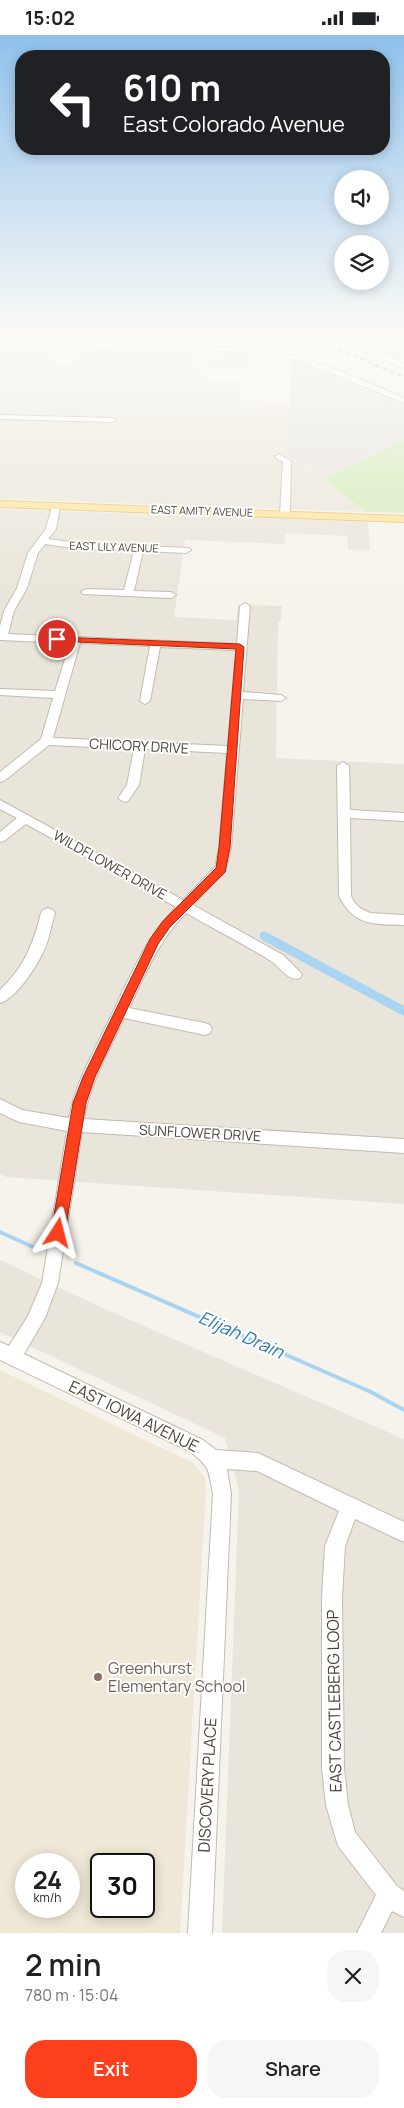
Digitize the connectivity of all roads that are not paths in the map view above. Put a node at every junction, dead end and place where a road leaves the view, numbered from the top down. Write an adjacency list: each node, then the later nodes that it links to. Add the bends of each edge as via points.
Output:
1 (96, 420): 2 (street)
2 (112, 420)
3 (279, 457): 6 (street, via 287,461)
4 (0, 504): 5 (main road, EAST AMITY AVENUE)
5 (56, 506): 6 (main road, EAST AMITY AVENUE); 8 (street, via 50,529)
6 (285, 514): 7 (main road, EAST AMITY AVENUE)
7 (404, 519)
8 (42, 541): 9 (street, EAST LILY AVENUE); 15 (street, via 33,553)
9 (139, 548): 10 (street, EAST LILY AVENUE); 12 (street)
10 (186, 549)
11 (86, 592): 12 (street)
12 (128, 594): 13 (street)
13 (171, 595)
14 (245, 605): 18 (street)
15 (1, 637): 16 (street)
16 (76, 640): 17 (street); 20 (street)
17 (156, 643): 18 (street); 23 (street)
18 (240, 647): 21 (street)
19 (0, 693): 20 (street)
20 (59, 695): 24 (street)
21 (237, 695): 22 (street); 26 (street)
22 (281, 698)
23 (146, 701)
24 (46, 741): 25 (street, CHICORY DRIVE); 28 (street)
25 (140, 747): 26 (street, CHICORY DRIVE); 29 (street, via 133,785)
26 (233, 750): 35 (street, via 221,869)
27 (343, 765): 31 (street)
28 (0, 778)
29 (124, 798)
30 (0, 804): 33 (street, WILDFLOWER DRIVE)
31 (344, 814): 32 (street); 37 (street, via 345,896 355,912 369,918)
32 (404, 817)
33 (25, 818): 34 (street); 35 (street, WILDFLOWER DRIVE)
34 (0, 838)
35 (184, 906): 38 (street, WILDFLOWER DRIVE, via 278,959); 40 (street, via 154,942)
36 (48, 913): 39 (street, via 40,944 18,981)
37 (404, 920)
38 (295, 974)
39 (0, 999)
40 (120, 1012): 41 (street); 43 (street, via 89,1077)
41 (205, 1029)
42 (0, 1105): 43 (street, SUNFLOWER DRIVE, via 19,1116)
43 (76, 1125): 44 (street, SUNFLOWER DRIVE); 45 (street, via 50,1283 41,1312 24,1341)
44 (404, 1145)
45 (6, 1353): 46 (street, EAST IOWA AVENUE, via 197,1446)
46 (213, 1459): 47 (street, EAST IOWA AVENUE, via 258,1462); 50 (street, DISCOVERY PLACE, via 222,1494)
47 (351, 1506): 48 (street, EAST IOWA AVENUE); 49 (street, EAST CASTLEBERG LOOP, via 335,1546 332,1598 333,1768 337,1805 346,1839)
48 (404, 1532)
49 (396, 1900): 51 (street)
50 (200, 1933)
51 (369, 1933)

